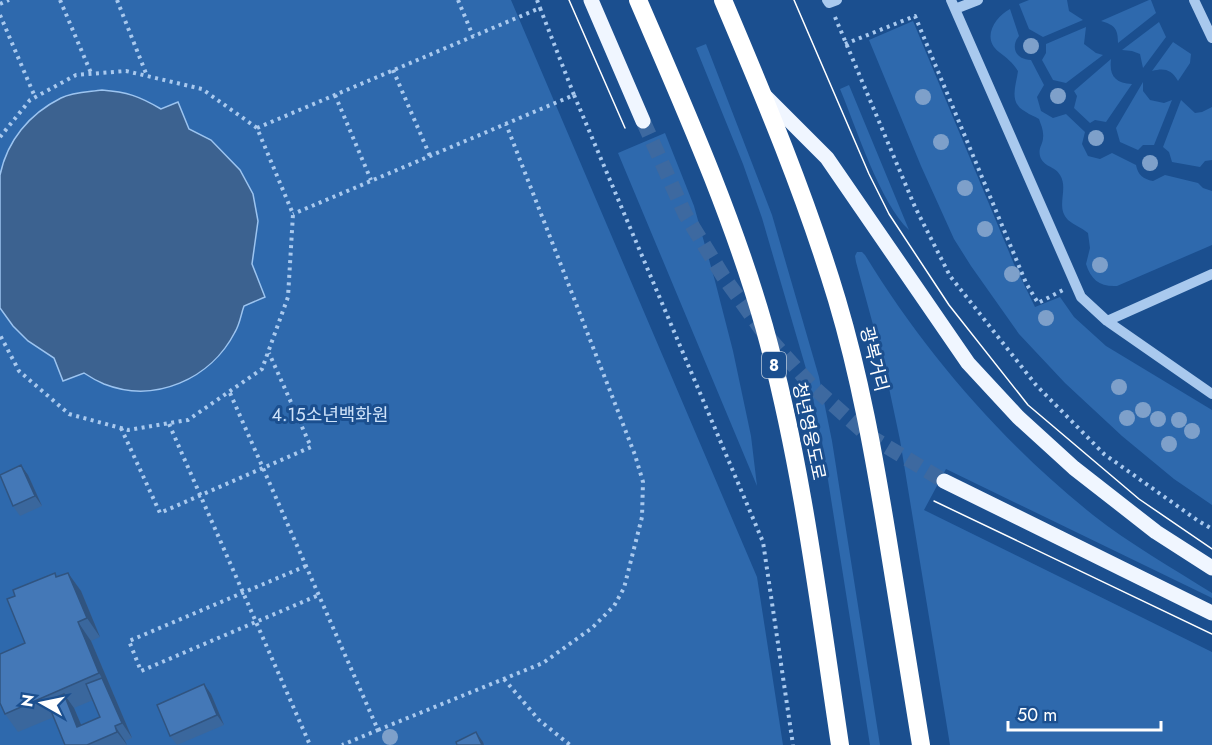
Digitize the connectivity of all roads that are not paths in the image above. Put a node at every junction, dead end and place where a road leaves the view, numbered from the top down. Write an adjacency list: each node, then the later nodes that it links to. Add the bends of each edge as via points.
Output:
1 (591, 0): 9 (main road)
2 (723, 0): 8 (highway, 광복거리)
3 (978, 0): 6 (lane)
4 (1194, 0): 7 (lane)
5 (642, 1): 16 (highway, 청년영웅도로 / 8, via 730,224 764,325 803,506)
6 (953, 5): 11 (lane, via 1081,297)
7 (1212, 38)
8 (764, 94): 14 (main road, via 827,158 968,363 1018,417 1138,518); 17 (highway, 광복거리, via 804,197 838,302 862,396)
9 (643, 121)
10 (1212, 274): 11 (lane)
11 (1107, 321): 12 (lane)
12 (1212, 394)
13 (944, 481): 15 (main road)
14 (1212, 568)
15 (1212, 613)
16 (840, 745)
17 (921, 745)

